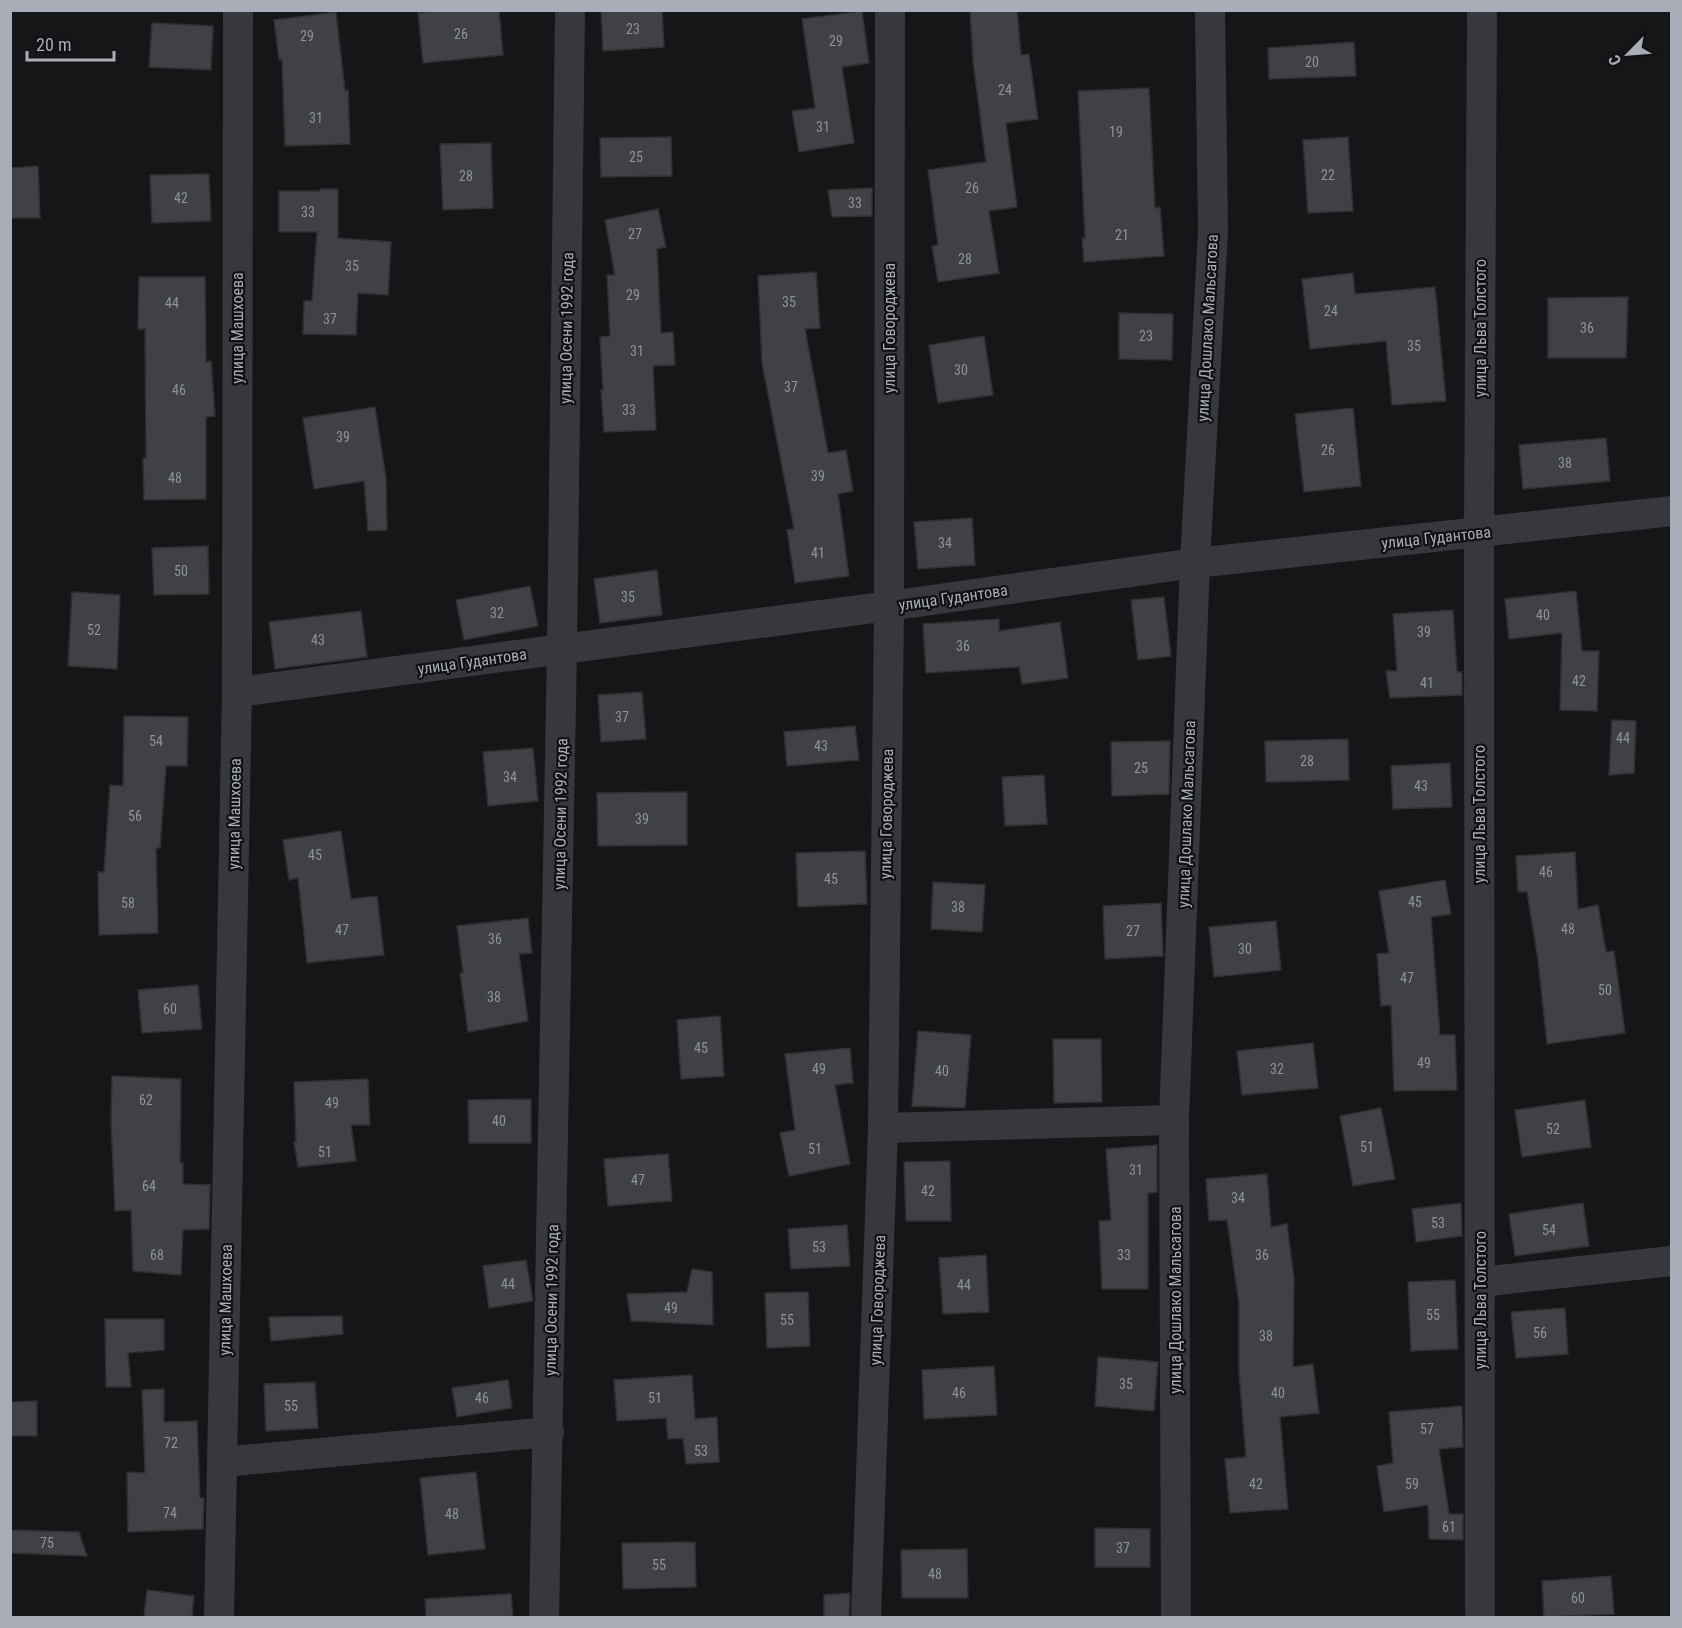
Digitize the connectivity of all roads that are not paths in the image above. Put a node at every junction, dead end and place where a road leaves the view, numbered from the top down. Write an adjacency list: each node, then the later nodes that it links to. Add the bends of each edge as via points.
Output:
1 (238, 10): 11 (street, улица Машхоева)
2 (570, 10): 10 (street, улица Осени 1992 года)
3 (890, 10): 9 (street, улица Говороджева)
4 (1210, 10): 8 (street, улица Дошлако Мальсагова, via 1212,231)
5 (1482, 10): 7 (street, улица Льва Толстого)
6 (1671, 511): 7 (street, улица Гудантова)
7 (1479, 533): 8 (street, улица Гудантова); 15 (street, улица Льва Толстого)
8 (1195, 563): 9 (street, улица Гудантова); 12 (street, улица Дошлако Мальсагова)
9 (889, 606): 10 (street, улица Гудантова); 13 (street, улица Говороджева)
10 (562, 649): 11 (street, улица Гудантова); 16 (street, улица Осени 1992 года)
11 (237, 692): 17 (street, улица Машхоева)
12 (1174, 1120): 13 (street); 21 (street, улица Дошлако Мальсагова)
13 (883, 1128): 20 (street, улица Говороджева)
14 (1671, 1262): 15 (street)
15 (1480, 1282): 22 (street, улица Льва Толстого)
16 (549, 1432): 17 (street); 19 (street, улица Осени 1992 года)
17 (222, 1462): 18 (street, улица Машхоева)
18 (219, 1617)
19 (544, 1617)
20 (866, 1617)
21 (1176, 1617)
22 (1480, 1617)

